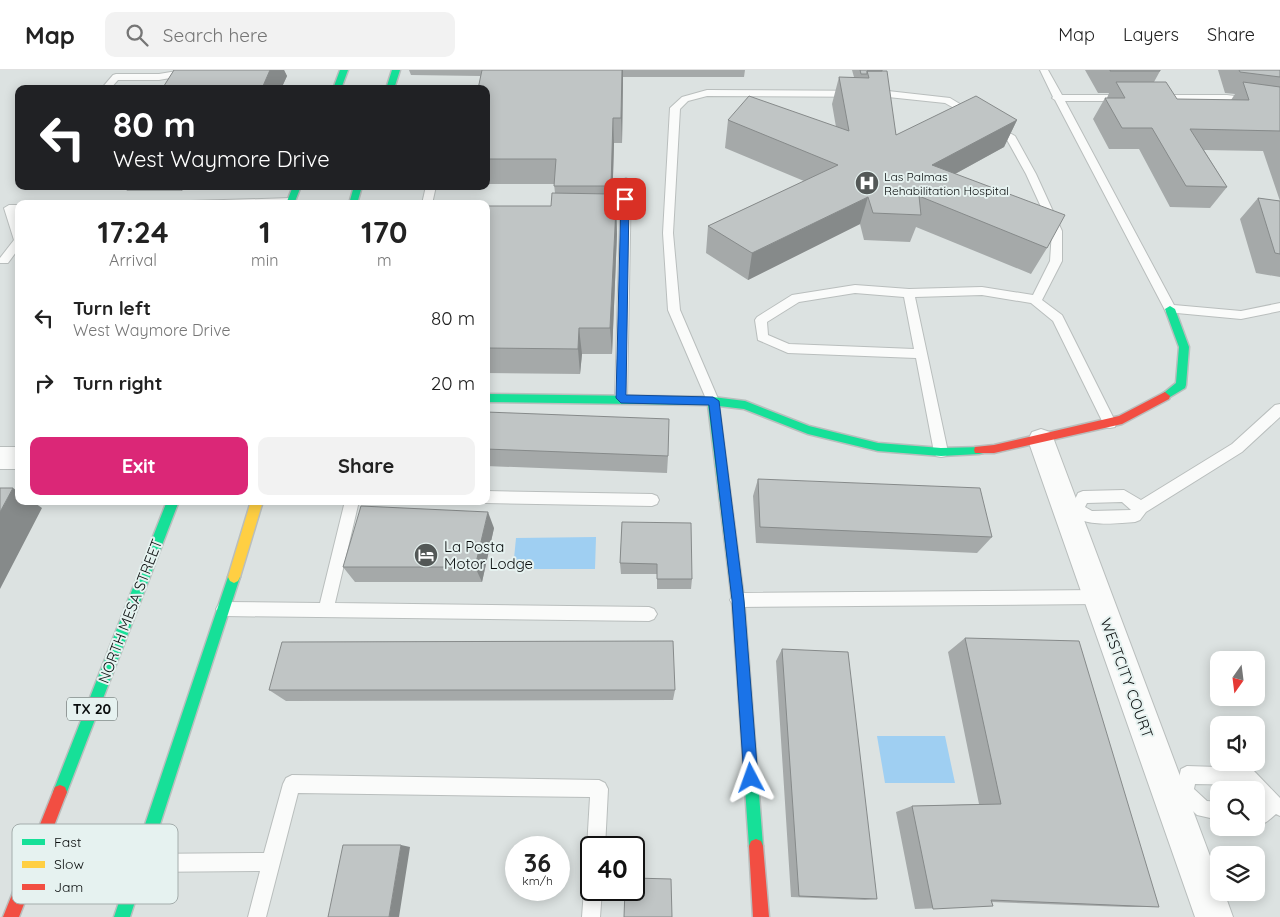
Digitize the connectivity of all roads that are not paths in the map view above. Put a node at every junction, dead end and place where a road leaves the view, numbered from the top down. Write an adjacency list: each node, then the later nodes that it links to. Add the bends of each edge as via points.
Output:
1 (198, 70): 5 (lane, via 160,76 116,77)
2 (344, 70): 6 (street)
3 (396, 70): 7 (street)
4 (1044, 70): 8 (lane)
5 (108, 85)
6 (338, 85)
7 (391, 85)
8 (1057, 98): 9 (lane); 20 (lane)
9 (1127, 98)
10 (1147, 98): 11 (lane, via 1227,98)
11 (1280, 105)
12 (626, 182): 23 (lane, via 619,216)
13 (15, 208): 14 (lane, via 9,208)
14 (15, 227)
15 (15, 245): 16 (lane)
16 (4, 260)
17 (909, 293): 18 (lane, via 982,291); 21 (lane); 21 (lane, via 855,289 796,298 761,320 762,337 788,348)
18 (1036, 301): 24 (lane, via 1056,261 1057,231 1010,136 947,100 888,94 726,93 707,93 685,99 675,108 668,233 674,310); 26 (lane, via 1058,318)
19 (1280, 307): 20 (lane, via 1241,315)
20 (1170, 308): 26 (street, via 1184,347 1181,385 1139,411)
21 (920, 354): 28 (lane)
22 (490, 398): 23 (street)
23 (621, 398): 24 (street)
24 (713, 401): 28 (street, via 745,405 808,430 878,448); 39 (street)
25 (1280, 408): 36 (lane, via 1237,448)
26 (1110, 423): 27 (street)
27 (1041, 440): 28 (street, via 994,449); 37 (street, WESTCITY COURT)
28 (941, 452)
29 (0, 458): 30 (street)
30 (15, 458)
31 (490, 497): 32 (lane)
32 (652, 500)
33 (171, 505): 47 (street, NORTH MESA STREET / TX 20)
34 (256, 505): 40 (street)
35 (351, 505): 41 (lane)
36 (1141, 508): 37 (lane, via 1135,516 1107,518); 37 (lane, via 1124,496 1099,497 1083,498)
37 (1072, 511): 38 (street, WESTCITY COURT)
38 (1098, 597): 39 (lane); 43 (street, WESTCITY COURT)
39 (738, 600): 59 (street)
40 (224, 609): 41 (lane); 48 (street)
41 (326, 610): 42 (lane)
42 (649, 614)
43 (1176, 790): 44 (lane, via 1187,775 1248,777); 45 (lane, via 1203,809); 60 (street, WESTCITY COURT)
44 (1277, 806): 46 (lane)
45 (1210, 810)
46 (1265, 813)
47 (47, 824)
48 (153, 824)
49 (597, 836): 50 (lane, via 599,790 292,784)
50 (271, 862): 51 (lane); 57 (lane)
51 (178, 863)
52 (592, 901): 58 (lane)
53 (16, 904): 55 (street, NORTH MESA STREET / TX 20)
54 (126, 904): 56 (street)
55 (11, 917)
56 (122, 917)
57 (257, 917)
58 (591, 917)
59 (761, 917)
60 (1214, 917)

